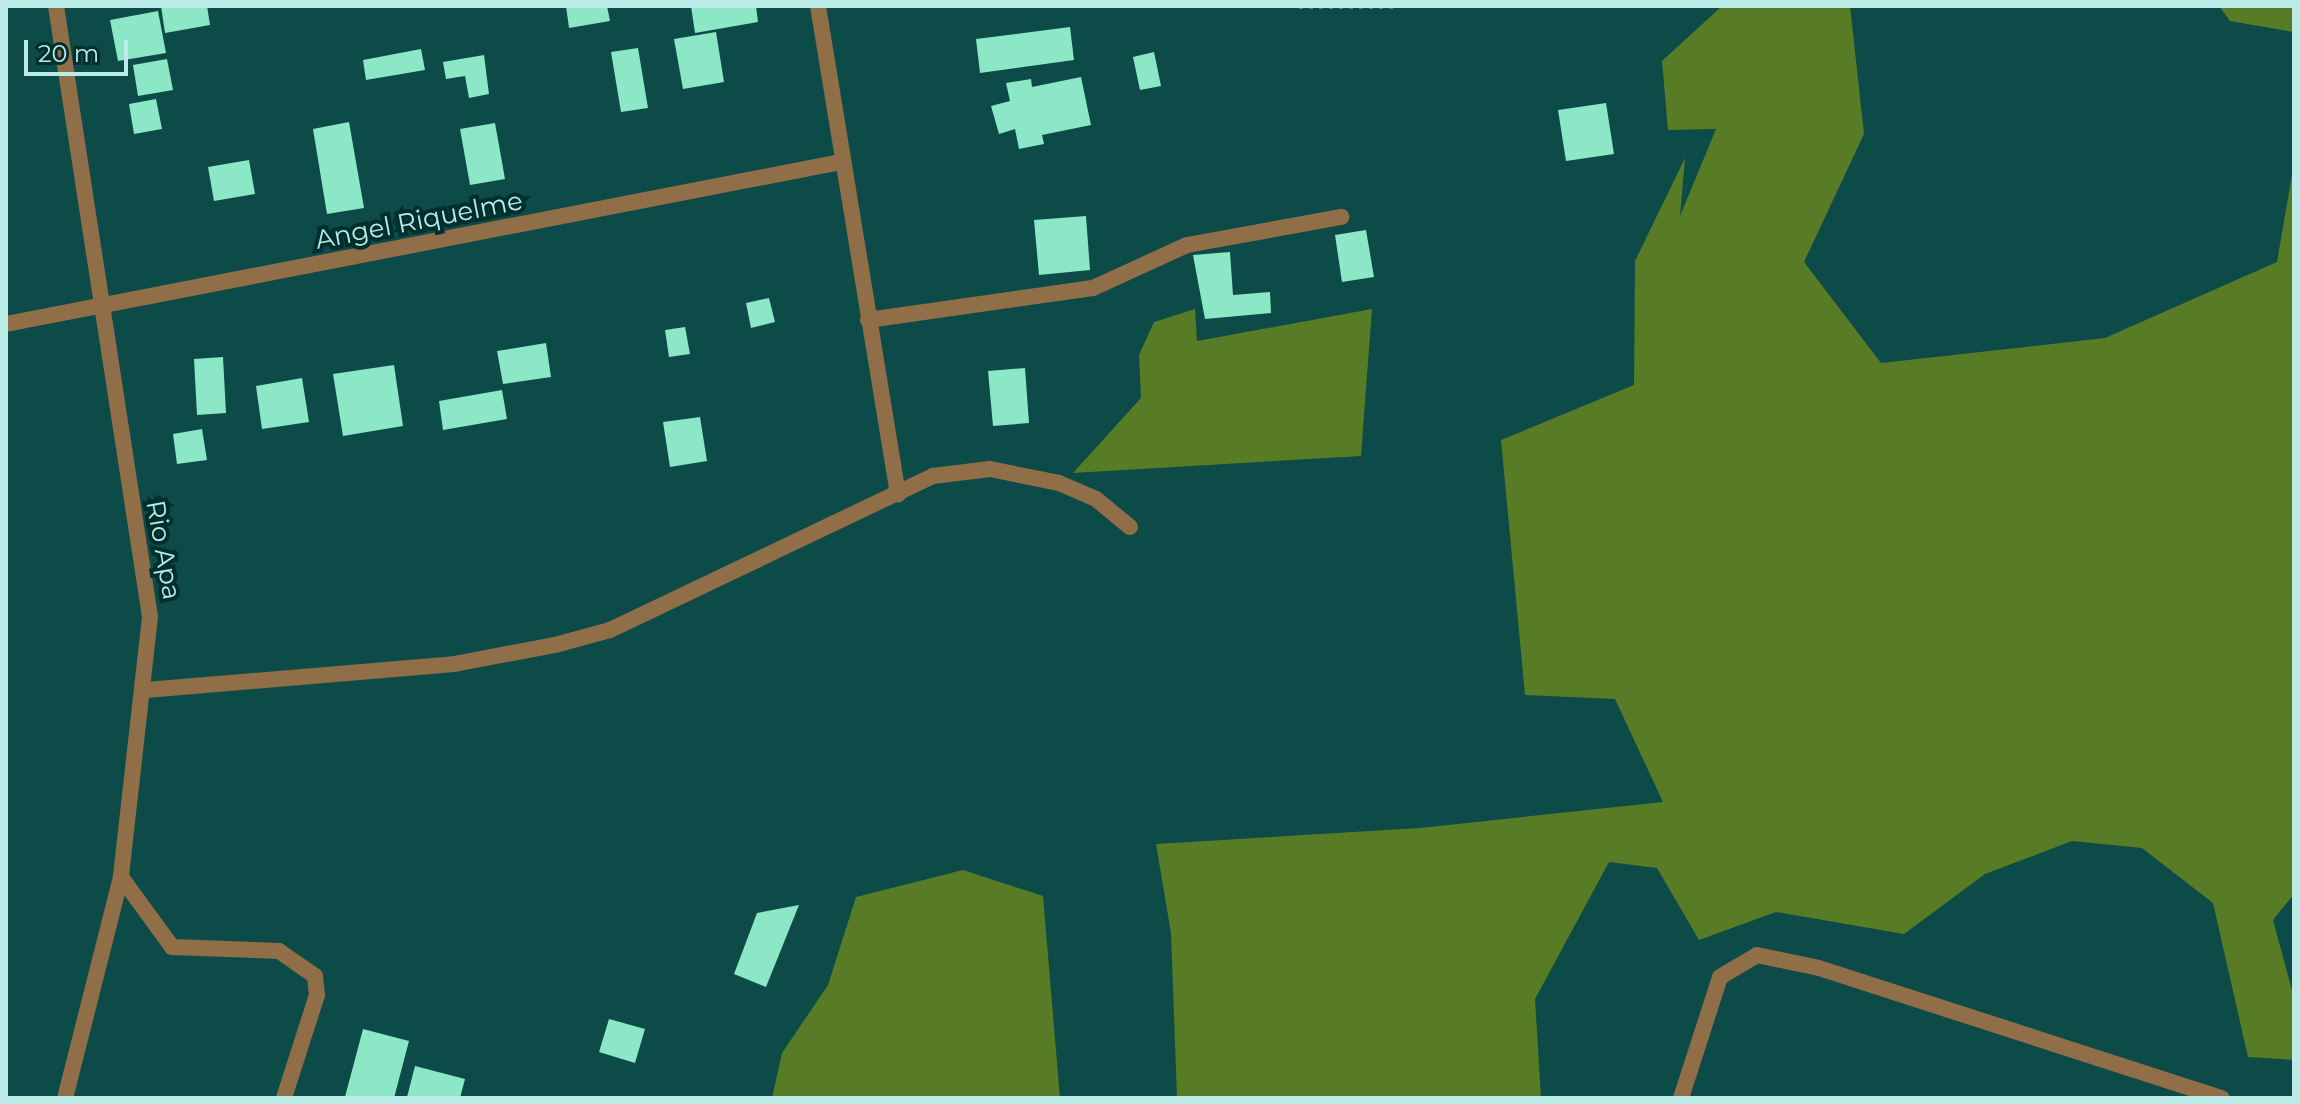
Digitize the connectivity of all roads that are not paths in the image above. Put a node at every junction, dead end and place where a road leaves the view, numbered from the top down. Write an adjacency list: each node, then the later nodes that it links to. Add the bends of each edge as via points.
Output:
1 (56, 6): 5 (street, Rio Apa)
2 (818, 6): 3 (street)
3 (841, 162): 5 (street, Angel Riquelme); 6 (street)
4 (1341, 217): 6 (street, via 1187,245 1093,288)
5 (104, 308): 7 (street, Angel Riquelme); 10 (street, Rio Apa, via 150,617)
6 (868, 320): 8 (street)
7 (6, 324)
8 (898, 494): 9 (street, via 933,476 990,469 1059,483 1096,499); 10 (street, via 610,630 555,645 454,664)
9 (1130, 527)
10 (146, 690): 11 (street, Rio Apa)
11 (121, 877): 12 (street, Rio Apa); 13 (street, via 172,947 279,951 315,976 317,995)
12 (65, 1098)
13 (284, 1098)
14 (1681, 1098): 15 (street, via 1720,977 1757,955 1819,968)
15 (2222, 1098)

